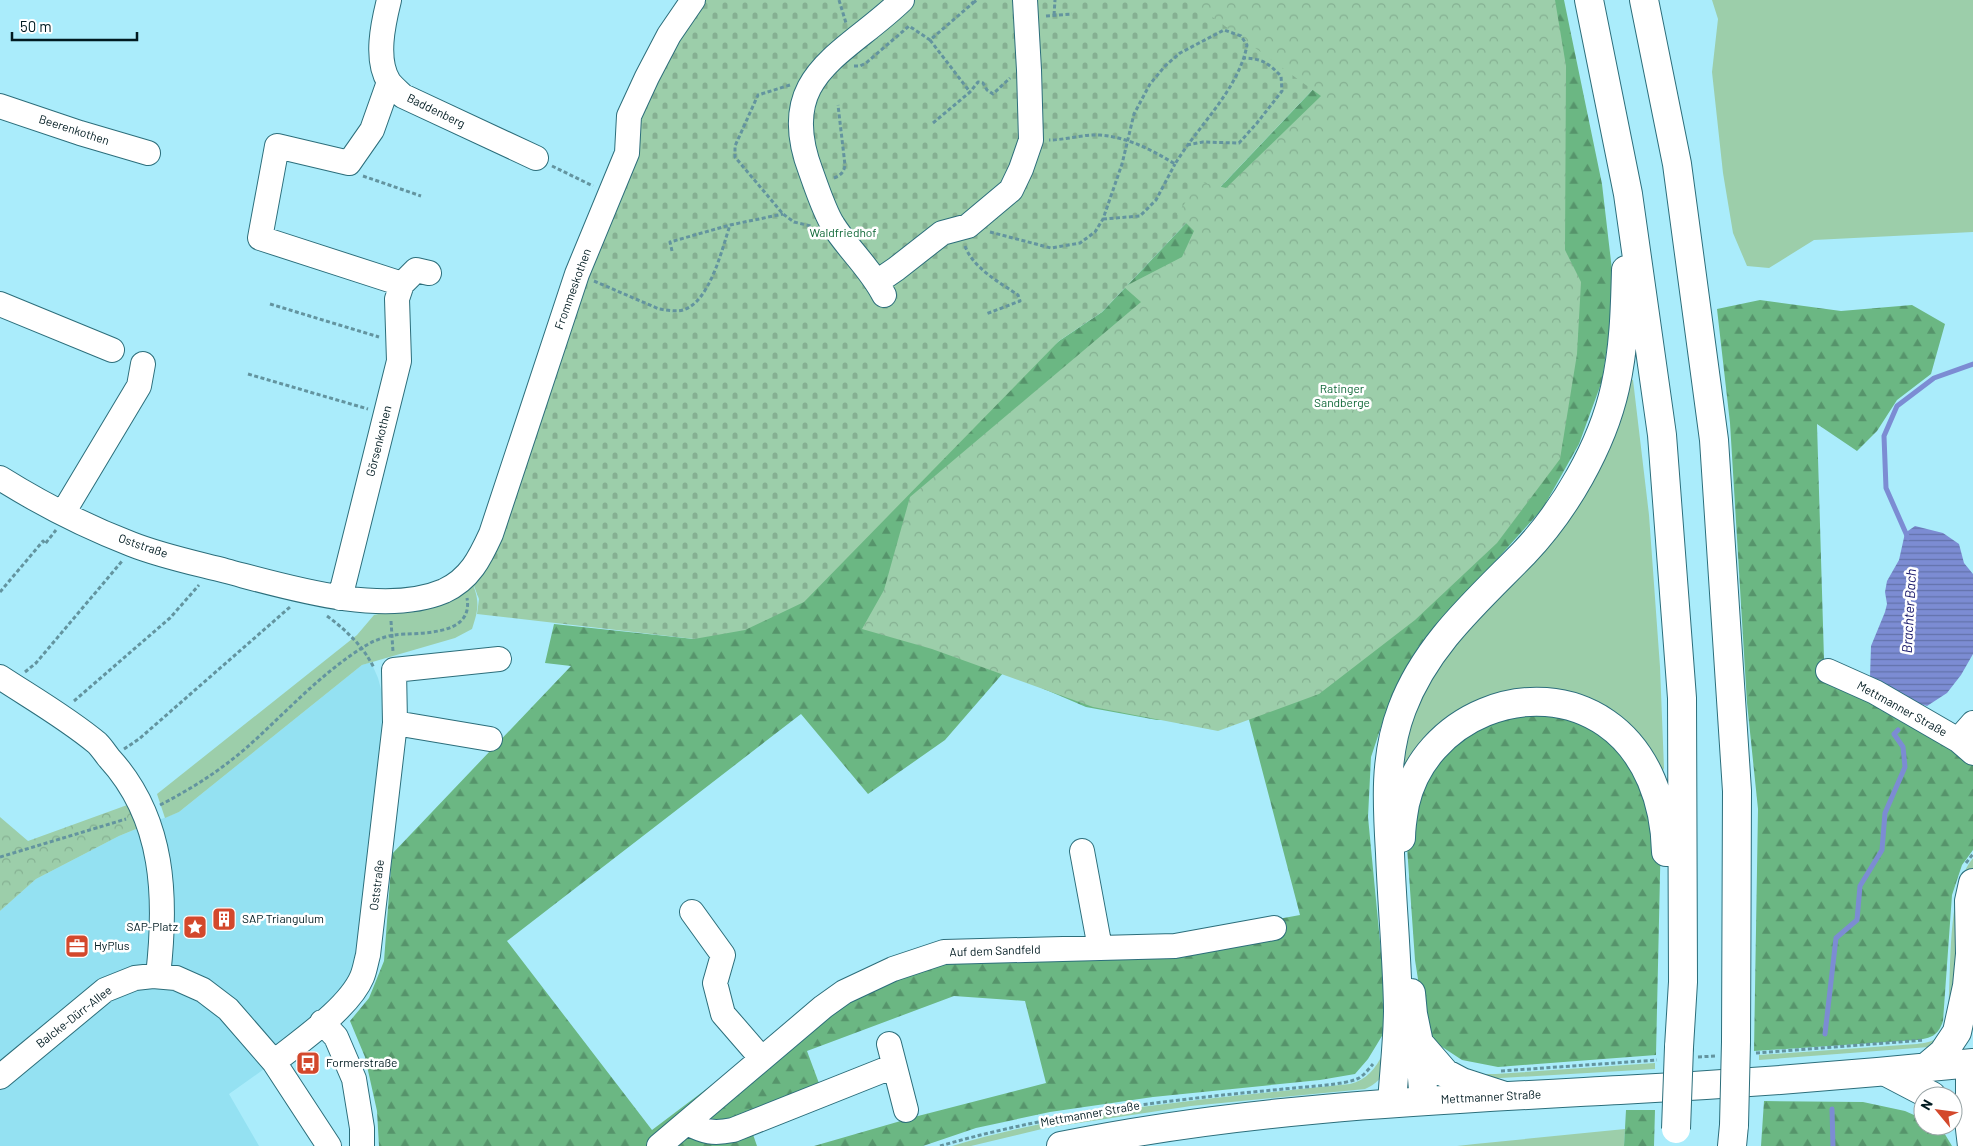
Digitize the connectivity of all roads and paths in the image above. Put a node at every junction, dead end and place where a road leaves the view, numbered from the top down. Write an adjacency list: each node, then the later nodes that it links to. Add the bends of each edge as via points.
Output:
1 (389, 0): 16 (street, via 382,40 382,63)
2 (693, 0): 30 (street, Frommeskothen, via 669,35 630,116 627,153)
3 (902, 0): 14 (street)
4 (977, 0): 8 (path)
5 (1055, 0): 11 (path)
6 (1589, 0): 31 (main road)
7 (1644, 0): 97 (main road, bridge, via 1677,164 1714,440 1737,791)
8 (972, 2): 12 (path)
9 (1025, 9): 11 (path); 15 (street)
10 (1072, 14): 11 (path)
11 (1054, 15)
12 (930, 40): 14 (path, via 909,26 860,66); 18 (path)
13 (1244, 58): 23 (path, via 1247,45 1241,36 1224,30 1180,53 1150,84 1134,114); 24 (path, via 1225,94); 24 (path, via 1260,59 1270,66 1281,76 1282,91 1239,143)
14 (832, 59): 17 (street)
15 (1029, 70): 18 (path, via 1015,71 993,94 978,82); 22 (street)
16 (389, 82): 26 (street, Baddenberg, via 403,96); 27 (street, via 372,130)
17 (810, 86): 29 (street, via 801,108 800,127 804,154); 33 (path, via 797,83 758,95 735,146 735,157)
18 (970, 92): 21 (path)
19 (838, 105): 29 (path, via 845,170 839,176)
20 (0, 106): 25 (street, Beerenkothen)
21 (933, 123)
22 (1031, 140): 23 (path, via 1100,135); 37 (street, via 1011,190)
23 (1127, 141): 28 (path); 34 (path)
24 (1187, 145): 28 (path)
25 (148, 153)
26 (536, 158): 30 (path)
27 (349, 163): 32 (path, via 356,174); 41 (street, via 278,146 260,238)
28 (1175, 164): 34 (path, via 1156,200 1140,216)
29 (814, 180): 35 (street)
30 (610, 194): 40 (street, Frommeskothen)
31 (1628, 194): 81 (main road, via 1662,435 1682,698); 83 (main road, via 1624,330 1615,388 1597,442 1554,516 1525,552 1444,636 1429,657 1411,686 1396,728 1386,792 1398,1010)
32 (421, 196)
33 (783, 214): 35 (path, via 803,225); 36 (path)
34 (1103, 219): 37 (path, via 1095,232 1080,243 1051,248)
35 (832, 224): 37 (street, via 880,288 896,270 942,233)
36 (730, 225): 38 (path, via 670,242); 40 (path, via 704,293 696,303 683,310 660,309)
37 (968, 226): 44 (path, via 964,234 965,248 986,272 1018,295 1020,300)
38 (672, 250)
39 (429, 273): 41 (street, via 416,270)
40 (577, 274): 54 (street, Frommeskothen, via 491,534 478,562)
41 (402, 284): 45 (street, Görsenkothen, via 398,299)
42 (0, 304): 46 (street)
43 (270, 304): 45 (path)
44 (986, 314)
45 (398, 343): 49 (street, Görsenkothen, via 399,361)
46 (112, 350)
47 (143, 364): 51 (street, via 138,386)
48 (248, 374): 49 (path)
49 (385, 414): 57 (street, Görsenkothen)
50 (0, 478): 51 (street, Oststraße)
51 (65, 514): 52 (street, Oststraße); 56 (path, via 45,544 43,541)
52 (132, 545): 53 (street, Oststraße); 65 (path, via 124,560)
53 (210, 567): 55 (street, Oststraße); 67 (path, via 205,578 170,618)
54 (459, 582): 58 (street, Oststraße, via 426,596); 60 (path, via 468,604 463,619 432,633)
55 (300, 590): 57 (street, Oststraße); 71 (path, via 300,598)
56 (0, 592)
57 (340, 598): 58 (street, Oststraße)
58 (389, 600): 60 (path)
59 (319, 610): 61 (path, via 351,635)
60 (392, 635): 61 (path); 63 (path)
61 (363, 649): 63 (path); 72 (path, via 324,677 219,770)
62 (499, 659): 63 (street)
63 (384, 670): 68 (street, Oststraße)
64 (1828, 670): 70 (street, Mettmanner Straße)
65 (23, 674)
66 (0, 676): 72 (street, via 98,745 117,766)
67 (69, 706)
68 (395, 723): 69 (street); 82 (street, Oststraße, via 368,955 354,992)
69 (490, 739)
70 (1968, 739)
71 (122, 751)
72 (146, 813): 74 (path); 80 (street, via 153,834 160,885)
73 (1082, 851): 78 (street)
74 (0, 858)
75 (1973, 883): 79 (main road, via 1969,901)
76 (692, 912): 84 (street, via 723,955 715,983 723,1014)
77 (1274, 928): 78 (street, Auf dem Sandfeld, via 1175,946)
78 (1100, 948): 84 (street, Auf dem Sandfeld, via 944,952 918,960 844,992)
79 (1970, 954): 86 (main road); 87 (main road, via 1957,1032 1942,1053)
80 (158, 976): 85 (street, Balcke-Dürr-Allee, via 176,978 213,997 228,1009); 89 (street, Balcke-Dürr-Allee, via 134,978 105,990)
81 (1683, 982): 83 (main road, via 1667,966 1666,833 1662,810 1650,776 1637,754 1607,723 1587,712 1539,702 1500,706 1478,714 1439,741 1427,754 1407,795 1401,833 1401,863 1413,1014); 98 (main road, bridge)
82 (322, 1022): 85 (street, Oststraße); 100 (street, via 336,1037 354,1079)
83 (1407, 1043): 91 (main road, via 1445,1073); 92 (main road); 93 (main road); 102 (path, Mettmanner Straße, via 1387,1044 1359,1078 1089,1112)
84 (762, 1058): 95 (street, Auf dem Sandfeld)
85 (274, 1062): 99 (street, Balcke-Dürr-Allee)
86 (1972, 1064): 87 (main road, Mettmanner Straße); 96 (main road)
87 (1924, 1069): 88 (main road, Mettmanner Straße)
88 (1888, 1073): 90 (main road); 91 (main road, Mettmanner Straße)
89 (0, 1077)
90 (1913, 1086)
91 (1505, 1096): 92 (main road, Mettmanner Straße)
92 (1424, 1101): 93 (main road, Mettmanner Straße)
93 (1392, 1103): 103 (main road, Mettmanner Straße, via 1240,1117)
94 (906, 1110): 95 (street, via 892,1055 733,1130 702,1131)
95 (687, 1123): 101 (street, Auf dem Sandfeld)
96 (1965, 1129)
97 (1733, 1136)
98 (1676, 1137)
99 (329, 1141)
100 (362, 1146)
101 (659, 1146)
102 (940, 1146)
103 (1061, 1146)

